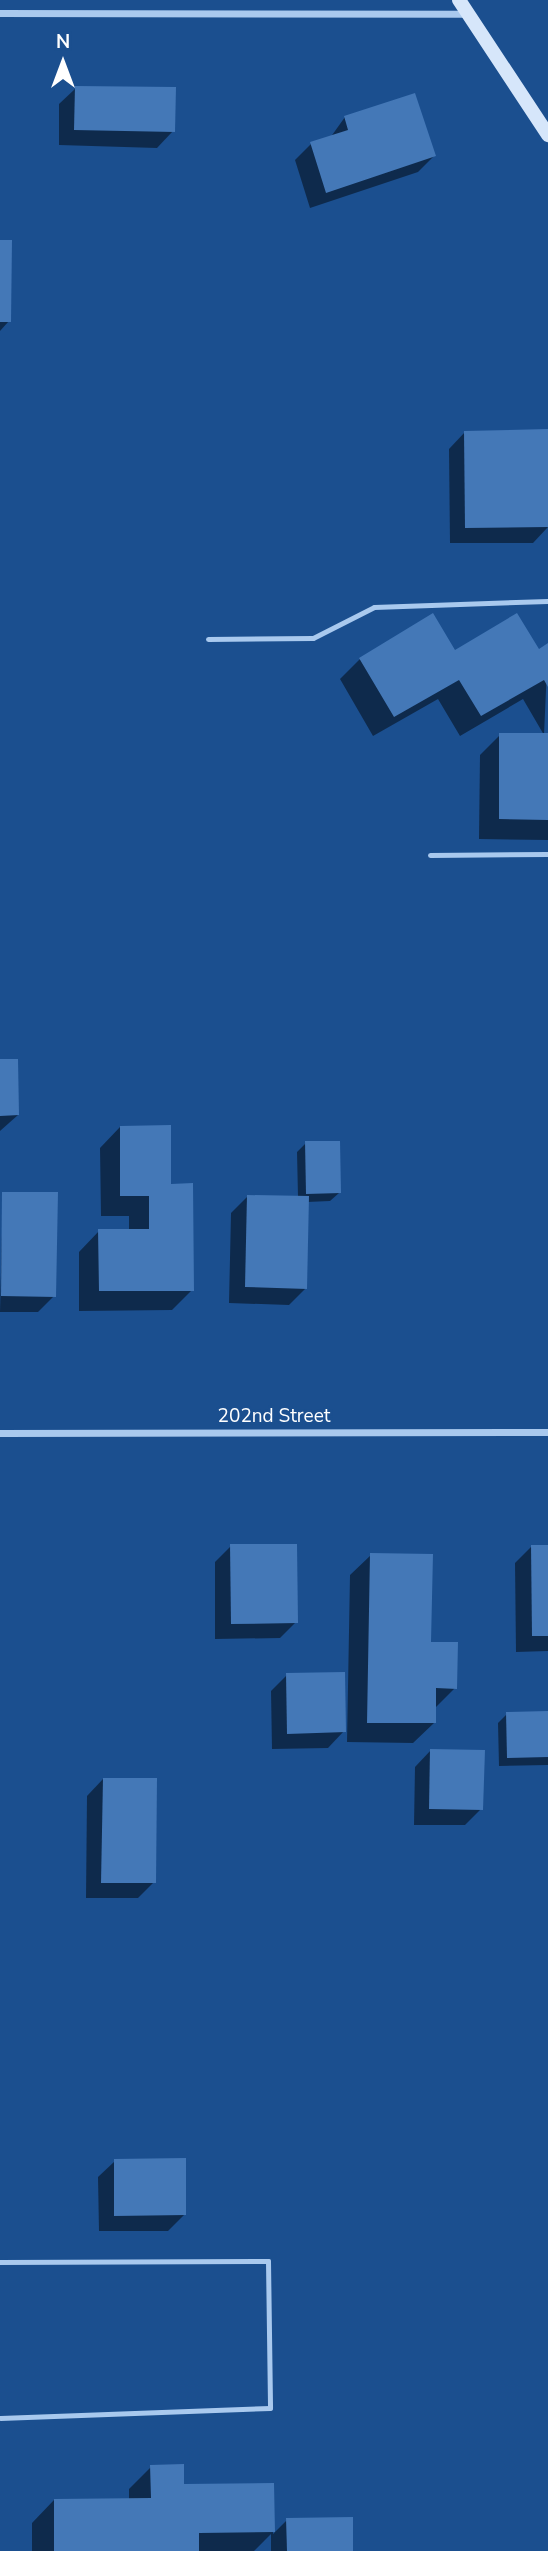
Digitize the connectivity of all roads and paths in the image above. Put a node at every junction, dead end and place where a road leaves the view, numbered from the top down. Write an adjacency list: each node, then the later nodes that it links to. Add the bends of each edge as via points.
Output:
1 (459, 0): 3 (main road)
2 (0, 13): 3 (street)
3 (467, 13): 4 (main road)
4 (548, 135)
5 (548, 601): 6 (lane, via 374,607 313,638)
6 (208, 639)
7 (548, 854): 8 (lane)
8 (430, 855)
9 (548, 1432): 10 (street, 202nd Street)
10 (0, 1433)
11 (0, 2262): 12 (lane, via 268,2261 270,2408)
12 (0, 2417)

